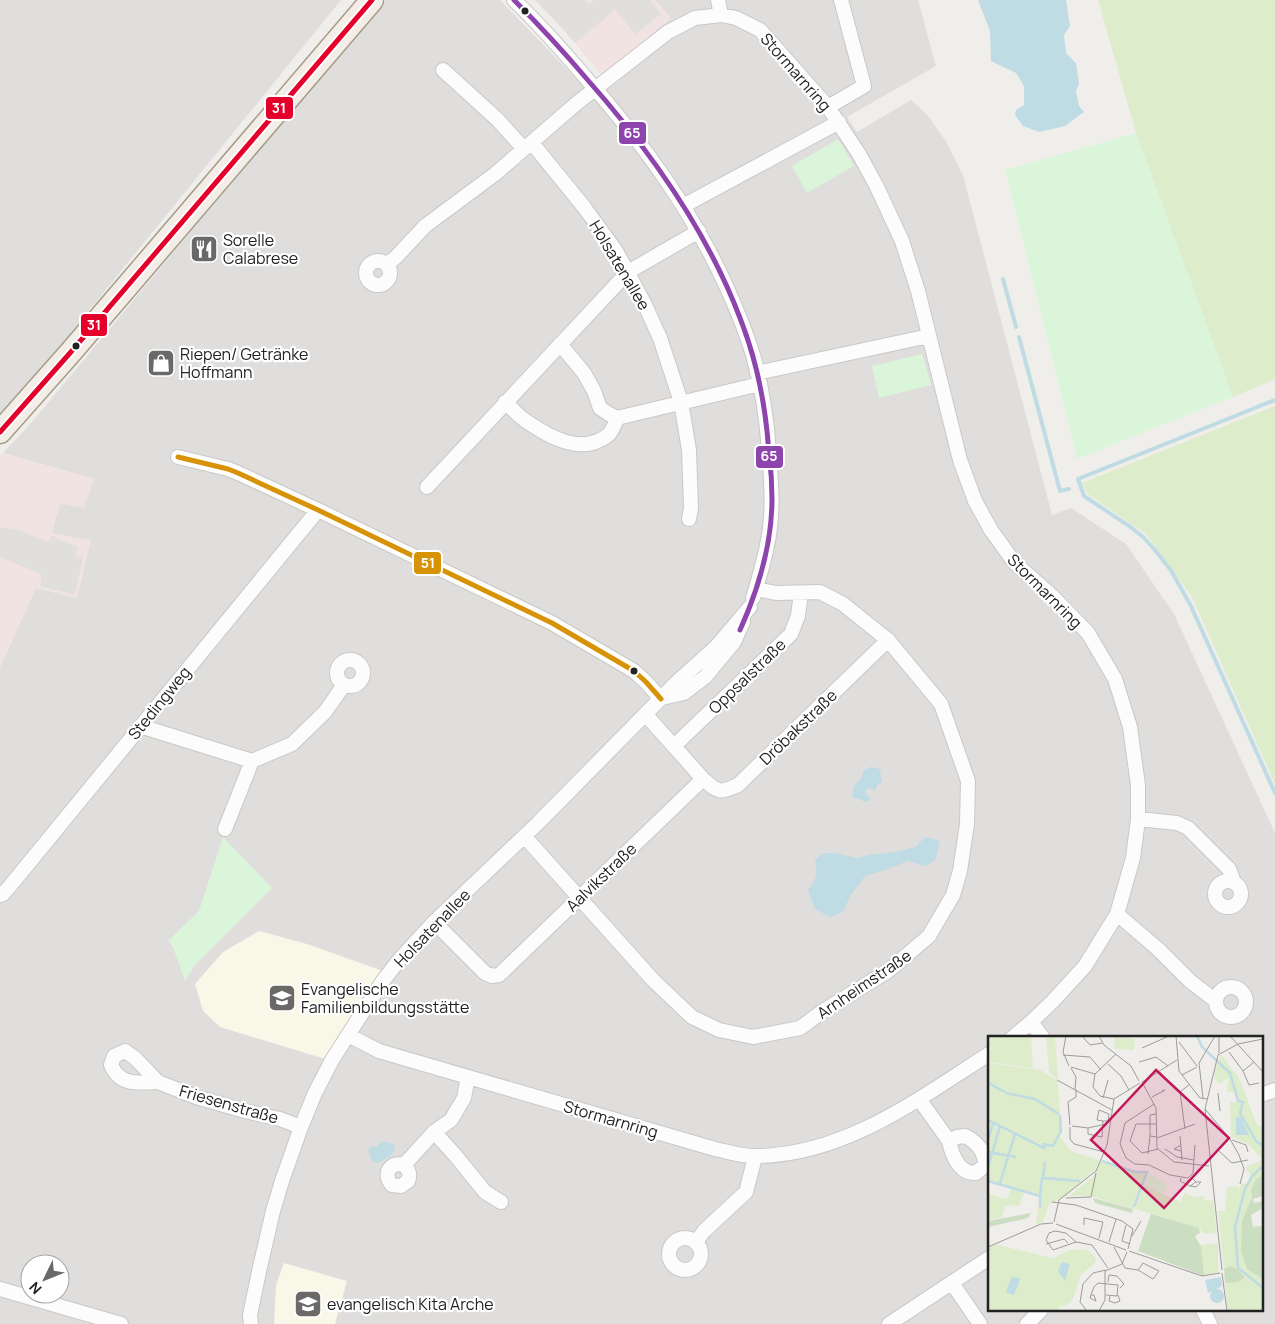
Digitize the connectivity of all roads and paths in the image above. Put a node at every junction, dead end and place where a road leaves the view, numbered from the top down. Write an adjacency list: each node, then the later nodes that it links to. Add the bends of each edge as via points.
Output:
1 (372, 0): 21 (main road)
2 (514, 0): 7 (street, Holsatenallee)
3 (718, 0): 5 (street)
4 (841, 0): 8 (street, via 864,86)
5 (721, 15): 7 (street, Stormarnring, via 695,18 668,32); 8 (street, Stormarnring, via 736,18 760,30)
6 (444, 70): 10 (street, Holsatenallee)
7 (596, 89): 10 (street, Stormarnring); 11 (street, Holsatenallee, via 620,116)
8 (828, 107): 9 (street, Stormarnring)
9 (839, 122): 11 (street, Stormarnring); 15 (street, Stormarnring, via 876,185 902,241)
10 (528, 146): 13 (street, Stormarnring, via 425,226); 14 (street, Holsatenallee, via 584,206)
11 (683, 206): 12 (street, Holsatenallee)
12 (699, 231): 14 (street); 17 (street, Holsatenallee, via 740,317)
13 (387, 264)
14 (628, 272): 16 (street); 19 (street, Holsatenallee, via 660,338)
15 (930, 336): 17 (street); 36 (street, Stormarnring, via 960,460 975,501 1014,562 1088,633 1115,679 1130,727 1138,785)
16 (560, 344): 18 (street); 20 (street, via 584,373 600,408)
17 (758, 378): 19 (street); 26 (street, Holsatenallee, via 768,437 772,500 765,556)
18 (506, 402): 20 (street, via 525,420 556,439 578,445 593,443 609,434); 23 (street)
19 (681, 402): 20 (street); 25 (street, Holsatenallee, via 690,450)
20 (617, 418)
21 (0, 432)
22 (178, 458): 24 (street, via 228,469)
23 (427, 487)
24 (318, 510): 30 (street, via 552,624 634,671); 32 (street, Stedingweg)
25 (689, 519)
26 (756, 589): 27 (street, Arnheimstraße); 30 (street, Holsatenallee, via 750,607 716,647)
27 (801, 593): 28 (street, Arnheimstraße, via 820,592 843,604); 33 (street, Oppsalstraße, via 798,616 791,634)
28 (888, 640): 35 (street, Dröbakstraße, via 738,785 724,791 717,790); 41 (street, Arnheimstraße, via 941,704 968,781 967,824 953,895 929,936 888,971 800,1028 753,1037 719,1030 692,1017)
29 (344, 685): 34 (street, via 325,712 292,744)
30 (661, 699): 31 (street, Holsatenallee)
31 (646, 715): 33 (street); 38 (street, Holsatenallee)
32 (140, 726): 34 (street); 40 (street, Stedingweg)
33 (674, 746): 35 (street)
34 (252, 761): 37 (street)
35 (703, 779): 41 (street, Aalvikstraße)
36 (1138, 819): 39 (street, via 1177,823 1188,828 1229,869); 42 (street, Stormarnring, via 1133,858)
37 (225, 829)
38 (524, 836): 41 (street, Arnheimstraße); 43 (street, Holsatenallee)
39 (1234, 882)
40 (0, 895)
41 (580, 898): 43 (street, Aalvikstraße, via 499,975 485,973)
42 (1117, 914): 44 (street); 45 (street, Stormarnring, via 1084,966)
43 (434, 922): 46 (street, Holsatenallee, via 382,982)
44 (1216, 1001)
45 (1031, 1022): 47 (street, Stormarnring); 48 (street)
46 (348, 1035): 50 (street, Stormarnring, via 379,1051); 53 (street, Holsatenallee, via 322,1079)
47 (1014, 1036)
48 (1042, 1036)
49 (988, 1055): 52 (street, Stormarnring)
50 (468, 1077): 54 (street, via 464,1098 451,1120); 56 (street, Stormarnring, via 715,1150)
51 (158, 1082): 53 (street, Friesenstraße, via 196,1097)
52 (919, 1098): 55 (street); 56 (street, Stormarnring, via 900,1111 841,1139 800,1152)
53 (301, 1127): 66 (street, Holsatenallee, via 273,1211)
54 (434, 1132): 57 (street); 58 (street, via 486,1192)
55 (949, 1141)
56 (756, 1156): 59 (street, via 746,1192)
57 (404, 1165)
58 (501, 1202)
59 (696, 1242)
60 (988, 1259): 61 (street)
61 (952, 1283): 67 (street); 68 (street)
62 (0, 1289): 65 (street)
63 (1039, 1312): 69 (street)
64 (1204, 1312): 70 (street)
65 (121, 1324)
66 (250, 1324)
67 (889, 1324)
68 (980, 1324)
69 (1027, 1324)
70 (1210, 1324)

